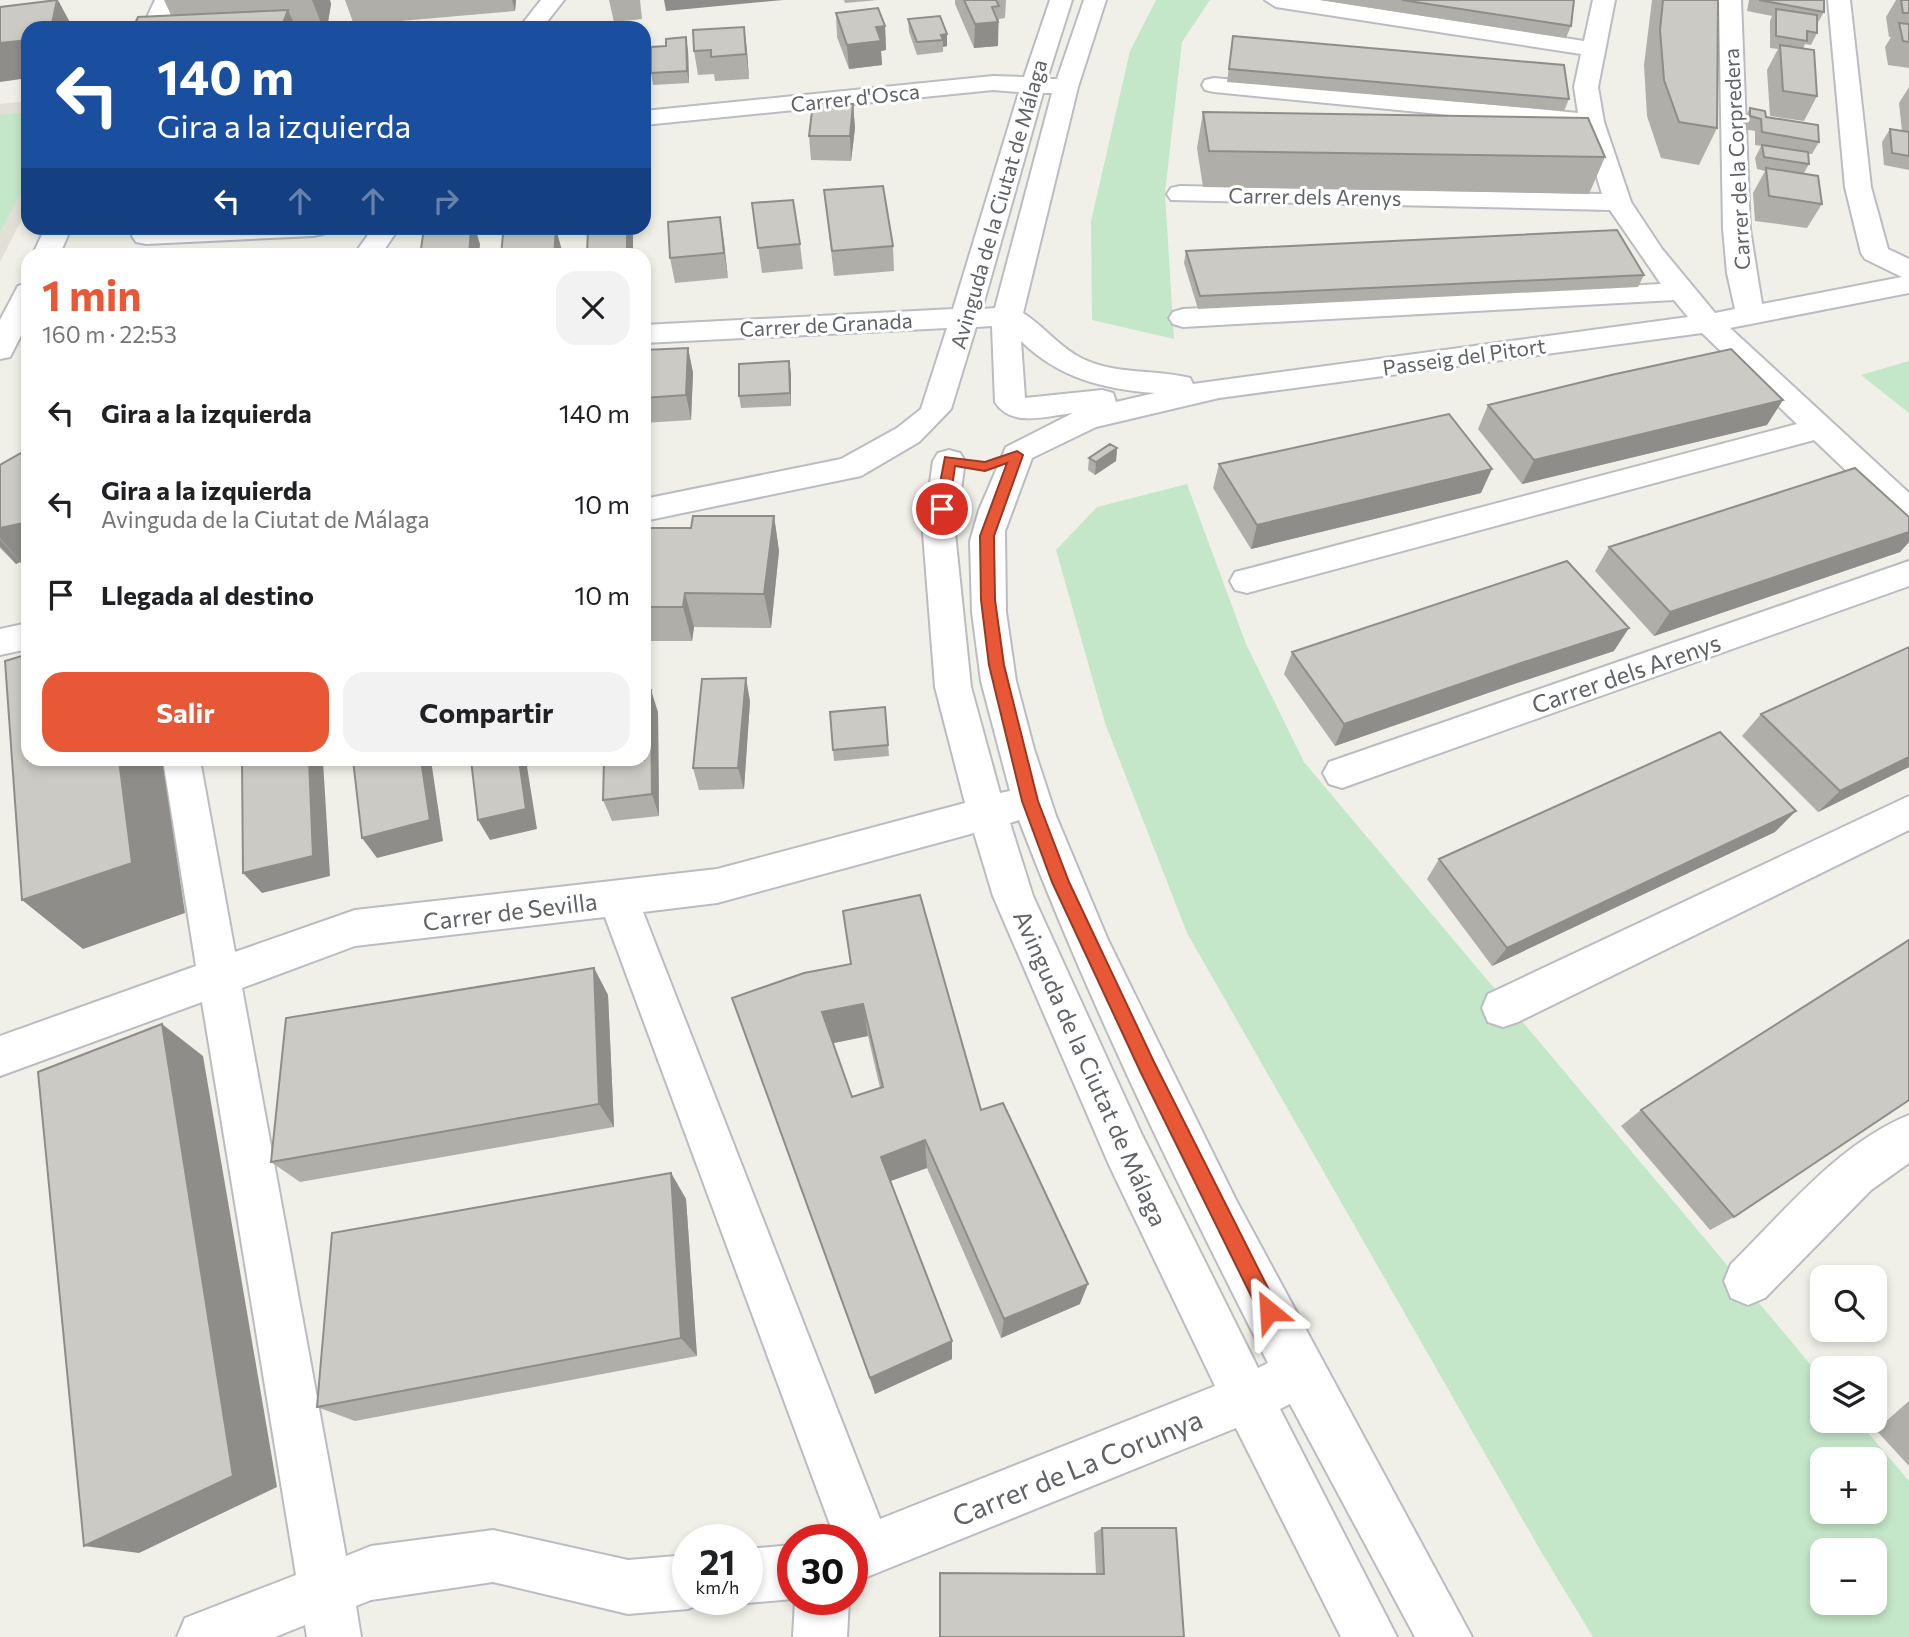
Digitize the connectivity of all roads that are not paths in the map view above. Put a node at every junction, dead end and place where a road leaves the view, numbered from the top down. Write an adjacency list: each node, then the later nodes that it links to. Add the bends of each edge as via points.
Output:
1 (166, 0): 9 (street)
2 (553, 0): 10 (street)
3 (1061, 0): 12 (street, Avinguda de la Ciutat de Málaga)
4 (1095, 0): 14 (street, Avinguda de la Ciutat de Málaga)
5 (1276, 0): 11 (street)
6 (1604, 0): 11 (street)
7 (1730, 0): 27 (street, Carrer de la Corpredera, via 1730,125 1738,242 1742,291)
8 (1839, 0): 21 (street, via 1858,187)
9 (156, 21)
10 (536, 21)
11 (1591, 49): 16 (street, via 1586,86)
12 (1031, 83): 14 (street, Carrer d'Osca); 15 (street, Carrer d'Osca); 28 (street, Avinguda de la Ciutat de Málaga)
13 (1214, 85): 16 (street)
14 (1066, 87): 29 (street, Avinguda de la Ciutat de Málaga)
15 (651, 117)
16 (1592, 122): 18 (street)
17 (1180, 194): 18 (street, Carrer dels Arenys)
18 (1618, 202): 24 (street)
19 (167, 235): 20 (street)
20 (146, 236)
21 (1875, 253): 22 (street); 25 (street)
22 (1909, 270)
23 (1909, 284): 25 (street, Passeig del Pitort)
24 (1683, 291): 30 (street); 31 (street)
25 (1870, 292): 27 (street, Passeig del Pitort)
26 (21, 314): 33 (street)
27 (1752, 316): 31 (street, Passeig del Pitort)
28 (966, 317): 29 (street, Carrer de Granada); 32 (street, Carrer de Granada); 36 (street, Avinguda de la Ciutat de Málaga)
29 (1008, 317): 34 (street, via 1080,370 1131,382); 35 (street, Avinguda de la Ciutat de Málaga, via 1006,358)
30 (1183, 318)
31 (1708, 323): 34 (street, Passeig del Pitort); 37 (street)
32 (651, 334)
33 (6, 362)
34 (1219, 388): 35 (street); 38 (street, Passeig del Pitort, via 1087,419)
35 (1015, 405): 36 (street, via 976,395 948,401); 38 (street, Avinguda de la Ciutat de Málaga, via 1031,428 1031,439)
36 (932, 413): 38 (street, via 925,435); 39 (street, via 908,435)
37 (1820, 428): 41 (street); 43 (street)
38 (982, 458): 39 (street, Passeig del Pitort); 48 (street, Avinguda de la Ciutat de Málaga, via 988,600 997,665); 50 (street, Avinguda de la Ciutat de Málaga, via 939,533 953,687)
39 (850, 468): 40 (street)
40 (651, 509)
41 (1909, 512)
42 (1909, 573): 47 (street, Carrer dels Arenys)
43 (1248, 581)
44 (21, 638): 45 (street)
45 (0, 642)
46 (182, 766): 52 (street)
47 (1342, 773)
48 (1030, 801): 50 (street, Carrer de Sevilla); 57 (street, Avinguda de la Ciutat de Málaga, via 1061,882 1180,1137)
49 (1909, 812): 53 (street)
50 (987, 813): 51 (street, Carrer de Sevilla, via 717,886); 58 (street, Avinguda de la Ciutat de Málaga, via 1013,896 1052,985)
51 (618, 898): 52 (street, Carrer de Sevilla, via 355,928); 59 (street)
52 (220, 977): 54 (street, Carrer de Sevilla); 62 (street)
53 (1503, 1009)
54 (0, 1056)
55 (1909, 1138): 56 (street, via 1855,1174)
56 (1748, 1281)
57 (1301, 1373): 58 (street, Carrer de La Corunya); 67 (street, Avinguda de la Ciutat de Málaga)
58 (1246, 1399): 60 (street, Carrer de La Corunya); 66 (street, Avinguda de la Ciutat de Málaga)
59 (848, 1524)
60 (868, 1550)
61 (672, 1583): 62 (street, via 628,1587 493,1556 371,1573)
62 (330, 1613): 64 (street)
63 (821, 1615): 65 (street)
64 (204, 1637)
65 (820, 1637)
66 (1370, 1637)
67 (1444, 1637)

